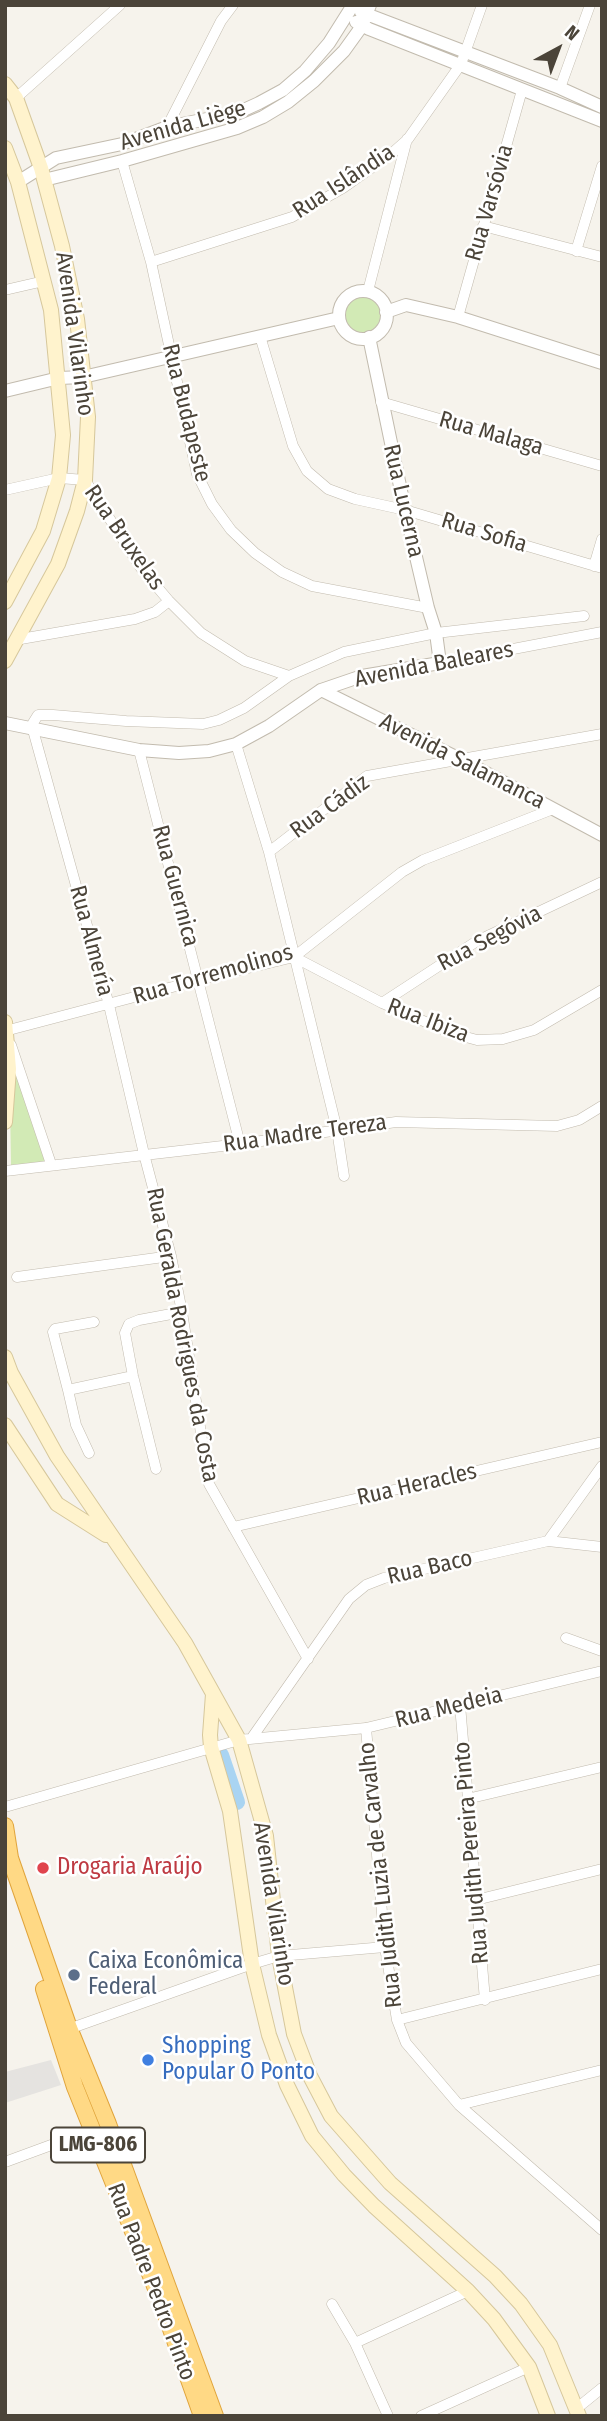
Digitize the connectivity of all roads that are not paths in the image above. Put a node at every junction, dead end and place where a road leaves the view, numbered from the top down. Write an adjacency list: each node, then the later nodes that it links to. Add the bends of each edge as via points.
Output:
1 (120, 5): 11 (street)
2 (233, 5): 14 (street, via 220,21)
3 (482, 5): 7 (street, Rua Islândia)
4 (590, 5): 9 (street)
5 (351, 10): 6 (street); 14 (street, Avenida Liège, via 330,43 283,90 237,113)
6 (366, 15): 7 (street); 17 (street, Avenida Liège, via 344,51 314,81 263,117)
7 (464, 58): 9 (street); 10 (street); 15 (street, Rua Islândia)
8 (5, 84): 11 (main road, Avenida Vilarinho)
9 (560, 89): 12 (street)
10 (523, 90): 13 (street); 21 (street, Rua Varsóvia)
11 (16, 98): 19 (main road, Avenida Vilarinho)
12 (602, 107)
13 (602, 121)
14 (167, 127): 19 (street, Avenida Liège, via 122,144 56,158)
15 (408, 139): 24 (street, Rua Islândia, via 342,188 292,217); 27 (street)
16 (5, 148): 20 (main road, Avenida Vilarinho)
17 (122, 161): 19 (street, Avenida Liège); 24 (street, Rua Budapeste)
18 (602, 166): 22 (street)
19 (42, 174): 20 (street, Avenida Liège); 32 (main road, Avenida Vilarinho)
20 (12, 184): 25 (main road, Avenida Vilarinho)
21 (483, 226): 22 (street); 30 (street, Rua Varsóvia)
22 (576, 251): 23 (street)
23 (602, 257)
24 (151, 262): 35 (street, Rua Budapeste)
25 (44, 281): 26 (street); 28 (main road, Avenida Vilarinho)
26 (5, 290)
27 (368, 291): 29 (street, via 380,299); 31 (street, via 346,297)
28 (51, 310): 32 (main road, via 60,321); 38 (main road, Avenida Vilarinho)
29 (386, 312): 30 (street, via 406,305); 34 (street, via 381,330)
30 (458, 317): 36 (street)
31 (339, 318): 33 (street); 34 (street, via 346,332)
32 (77, 319): 37 (main road, Avenida Vilarinho)
33 (260, 336): 35 (street); 45 (street, Rua Sofia, via 293,446 307,471 328,489)
34 (369, 337): 40 (street, Rua Lucerna)
35 (170, 357): 37 (street); 50 (street, Rua Budapeste, via 197,474 239,538 282,572 312,586)
36 (602, 363)
37 (83, 377): 38 (street); 43 (main road, Avenida Vilarinho, via 88,417)
38 (59, 378): 39 (street); 42 (main road, Avenida Vilarinho, via 63,435)
39 (5, 391)
40 (381, 402): 41 (street, Rua Malaga); 45 (street, Rua Lucerna)
41 (602, 466)
42 (59, 478): 43 (street, Rua Bruxelas); 44 (street, Rua Bruxelas); 49 (main road, Avenida Vilarinho, via 43,531)
43 (85, 480): 48 (street, Rua Bruxelas, via 141,568); 54 (main road, Avenida Vilarinho, via 58,564)
44 (5, 490)
45 (405, 510): 47 (street, Rua Sofia); 50 (street, Rua Lucerna)
46 (602, 539): 47 (street)
47 (598, 567)
48 (169, 601): 54 (street, via 135,619); 57 (street, Rua Bruxelas, via 201,633 245,661)
49 (5, 602)
50 (428, 608): 53 (street, Rua Lucerna)
51 (584, 616): 53 (street, Avenida Baleares)
52 (602, 632): 56 (street, Avenida Baleares)
53 (436, 633): 56 (street, Rua Lucerna); 57 (street, Avenida Baleares, via 344,652)
54 (15, 640): 55 (main road, Avenida Vilarinho)
55 (5, 661)
56 (440, 663): 58 (street, Avenida Baleares, via 362,676)
57 (289, 676): 61 (street, Avenida Baleares, via 244,708 203,724 38,715)
58 (321, 690): 63 (street, Avenida Baleares); 65 (street, Avenida Salamanca)
59 (5, 717): 60 (street, Avenida Baleares)
60 (11, 724): 61 (street, Avenida Baleares)
61 (33, 730): 64 (street, Avenida Baleares); 74 (street, Rua Almería)
62 (602, 734): 65 (street, Rua Cádiz)
63 (236, 744): 64 (street, Avenida Baleares, via 179,753); 68 (street)
64 (139, 750): 71 (street, Rua Guernica)
65 (463, 760): 66 (street, Avenida Salamanca); 68 (street, Rua Cádiz, via 367,776)
66 (553, 809): 67 (street, Avenida Salamanca); 70 (street, Rua Torremolinos, via 423,860)
67 (602, 835)
68 (269, 852): 70 (street)
69 (602, 882): 73 (street, Rua Segóvia, via 477,941)
70 (294, 957): 71 (street, Rua Torremolinos); 73 (street, Rua Ibiza); 78 (street)
71 (199, 979): 74 (street, Rua Torremolinos); 79 (street, Rua Guernica)
72 (602, 990): 73 (street, Rua Ibiza, via 534,1030 503,1039 477,1040 451,1033)
73 (382, 1003)
74 (109, 1005): 75 (street, Rua Torremolinos); 80 (street, Rua Almería)
75 (6, 1028): 77 (main road); 81 (street)
76 (602, 1106): 78 (street, Rua Madre Tereza, via 557,1126 396,1122)
77 (5, 1122)
78 (337, 1130): 79 (street, Rua Madre Tereza); 83 (street)
79 (240, 1144): 80 (street, Rua Madre Tereza)
80 (144, 1154): 81 (street, Rua Madre Tereza); 84 (street, Rua Geralda Rodrigues da Costa)
81 (51, 1164): 82 (street, Rua Madre Tereza)
82 (5, 1171)
83 (344, 1176)
84 (170, 1256): 85 (street); 86 (street, Rua Geralda Rodrigues da Costa)
85 (17, 1277)
86 (182, 1312): 89 (street, via 129,1324 125,1333); 96 (street, Rua Geralda Rodrigues da Costa, via 209,1484)
87 (94, 1322): 90 (street, via 53,1332)
88 (5, 1357): 98 (main road, Avenida Vilarinho, via 57,1456)
89 (133, 1376): 90 (street); 95 (street)
90 (68, 1390): 93 (street)
91 (5, 1425): 98 (main road, via 57,1504)
92 (602, 1442): 96 (street, Rua Heracles)
93 (89, 1454)
94 (602, 1466): 97 (street)
95 (156, 1469)
96 (233, 1527): 102 (street, Rua Geralda Rodrigues da Costa)
97 (548, 1541): 99 (street, Rua Baco); 102 (street, Rua Baco, via 366,1585 349,1599)
98 (116, 1542): 104 (main road, Avenida Vilarinho)
99 (602, 1547)
100 (566, 1637): 101 (street)
101 (602, 1651)
102 (308, 1659): 107 (street, Rua Baco)
103 (602, 1671): 105 (street, Rua Medeia)
104 (213, 1693): 107 (main road, Avenida Vilarinho); 108 (main road)
105 (460, 1705): 106 (street, Rua Medeia); 110 (street, Rua Judith Pereira Pinto)
106 (366, 1728): 107 (street, Rua Medeia); 116 (street, Rua Judith Luzia de Carvalho)
107 (245, 1740): 108 (street, Rua Medeia); 117 (main road, Avenida Vilarinho, via 266,1836)
108 (211, 1741): 111 (street, Rua Medeia); 118 (main road, Avenida Vilarinho, via 230,1811)
109 (602, 1767): 110 (street)
110 (467, 1799): 115 (street, Rua Judith Pereira Pinto)
111 (5, 1807)
112 (5, 1826): 122 (highway, Rua Padre Pedro Pinto / LMG-806, via 10,1858)
113 (602, 1869): 115 (street)
114 (5, 1871): 122 (highway, Rua Padre Pedro Pinto / LMG-806)
115 (476, 1900): 120 (street, Rua Judith Pereira Pinto)
116 (386, 1947): 117 (street); 121 (street, Rua Judith Luzia de Carvalho)
117 (279, 1956): 118 (street); 133 (main road, Avenida Vilarinho, via 294,2034 331,2116 390,2183 521,2304 550,2345)
118 (252, 1964): 122 (street); 128 (main road, Avenida Vilarinho, via 273,2047 312,2136 374,2206)
119 (602, 1969): 120 (street)
120 (485, 2000): 121 (street)
121 (397, 2020): 124 (street, Rua Judith Luzia de Carvalho, via 406,2043)
122 (64, 2031): 125 (highway, Rua Padre Pedro Pinto / LMG-806, via 75,2087); 135 (highway, Rua Padre Pedro Pinto / LMG-806, via 108,2124)
123 (602, 2070): 124 (street)
124 (459, 2105): 127 (street, Rua Judith Luzia de Carvalho)
125 (92, 2130): 126 (street); 134 (highway, Rua Padre Pedro Pinto / LMG-806)
126 (5, 2162)
127 (602, 2230)
128 (468, 2291): 130 (street); 131 (main road, Avenida Vilarinho)
129 (332, 2304): 130 (street)
130 (355, 2343): 136 (street)
131 (528, 2367): 137 (street); 138 (main road, Avenida Vilarinho)
132 (602, 2388): 133 (street)
133 (578, 2412)
134 (202, 2416)
135 (215, 2416)
136 (388, 2416)
137 (421, 2416)
138 (548, 2416)

